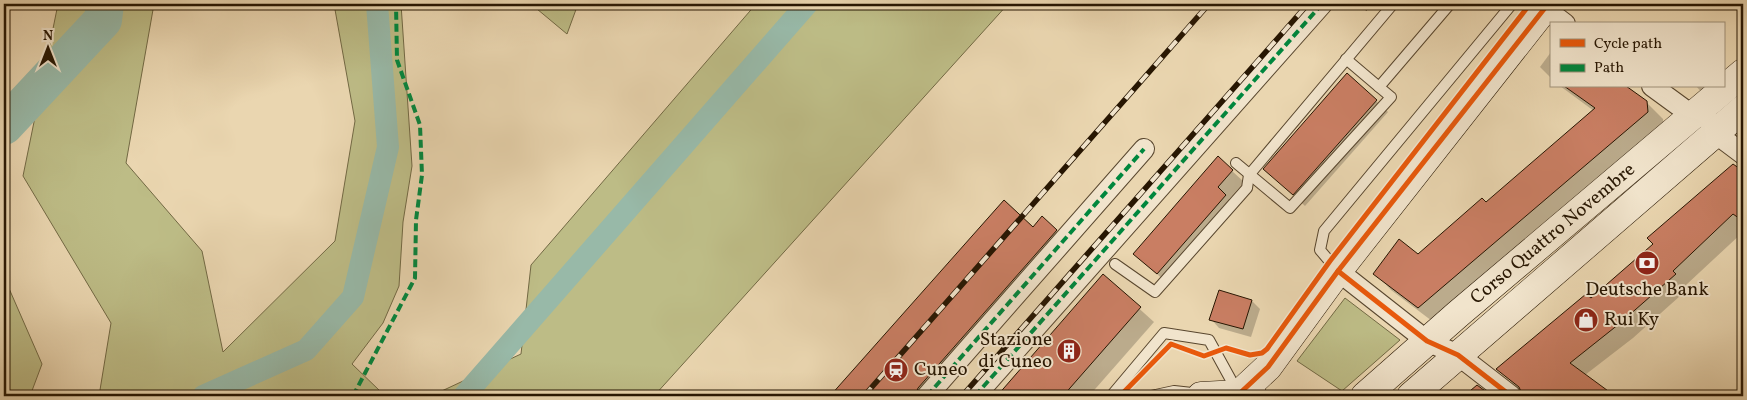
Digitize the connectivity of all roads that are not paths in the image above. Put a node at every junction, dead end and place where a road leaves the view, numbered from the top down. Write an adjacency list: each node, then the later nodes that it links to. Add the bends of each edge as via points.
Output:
1 (1322, 4): 24 (street)
2 (1393, 4): 6 (lane)
3 (1450, 4): 8 (lane)
4 (1512, 4): 18 (lane, via 1324,231 1320,250)
5 (1552, 12): 18 (main road)
6 (1346, 59): 8 (lane); 16 (lane)
7 (1739, 77): 11 (main road, Corso Quattro Novembre); 12 (street, via 1710,112 1709,120)
8 (1379, 87): 16 (lane, via 1391,97 1290,208)
9 (1655, 88): 11 (street)
10 (1743, 109): 12 (main road, Corso Quattro Novembre)
11 (1693, 116): 19 (main road, Corso Quattro Novembre)
12 (1715, 133): 14 (street); 20 (main road, Corso Quattro Novembre)
13 (1144, 149): 23 (street)
14 (1743, 154)
15 (1236, 163): 16 (lane)
16 (1249, 175): 17 (lane, via 1247,188 1155,292)
17 (1115, 264)
18 (1338, 271): 19 (street); 22 (main road)
19 (1427, 341): 20 (street); 27 (main road, Corso Quattro Novembre)
20 (1458, 355): 28 (main road, Corso Quattro Novembre); 29 (street)
21 (1203, 395): 22 (main road); 26 (lane, via 1174,392)
22 (1246, 395): 25 (lane, via 1209,340 1164,333)
23 (927, 396)
24 (975, 396)
25 (1112, 396)
26 (1151, 396)
27 (1365, 396)
28 (1411, 396)
29 (1511, 396)

